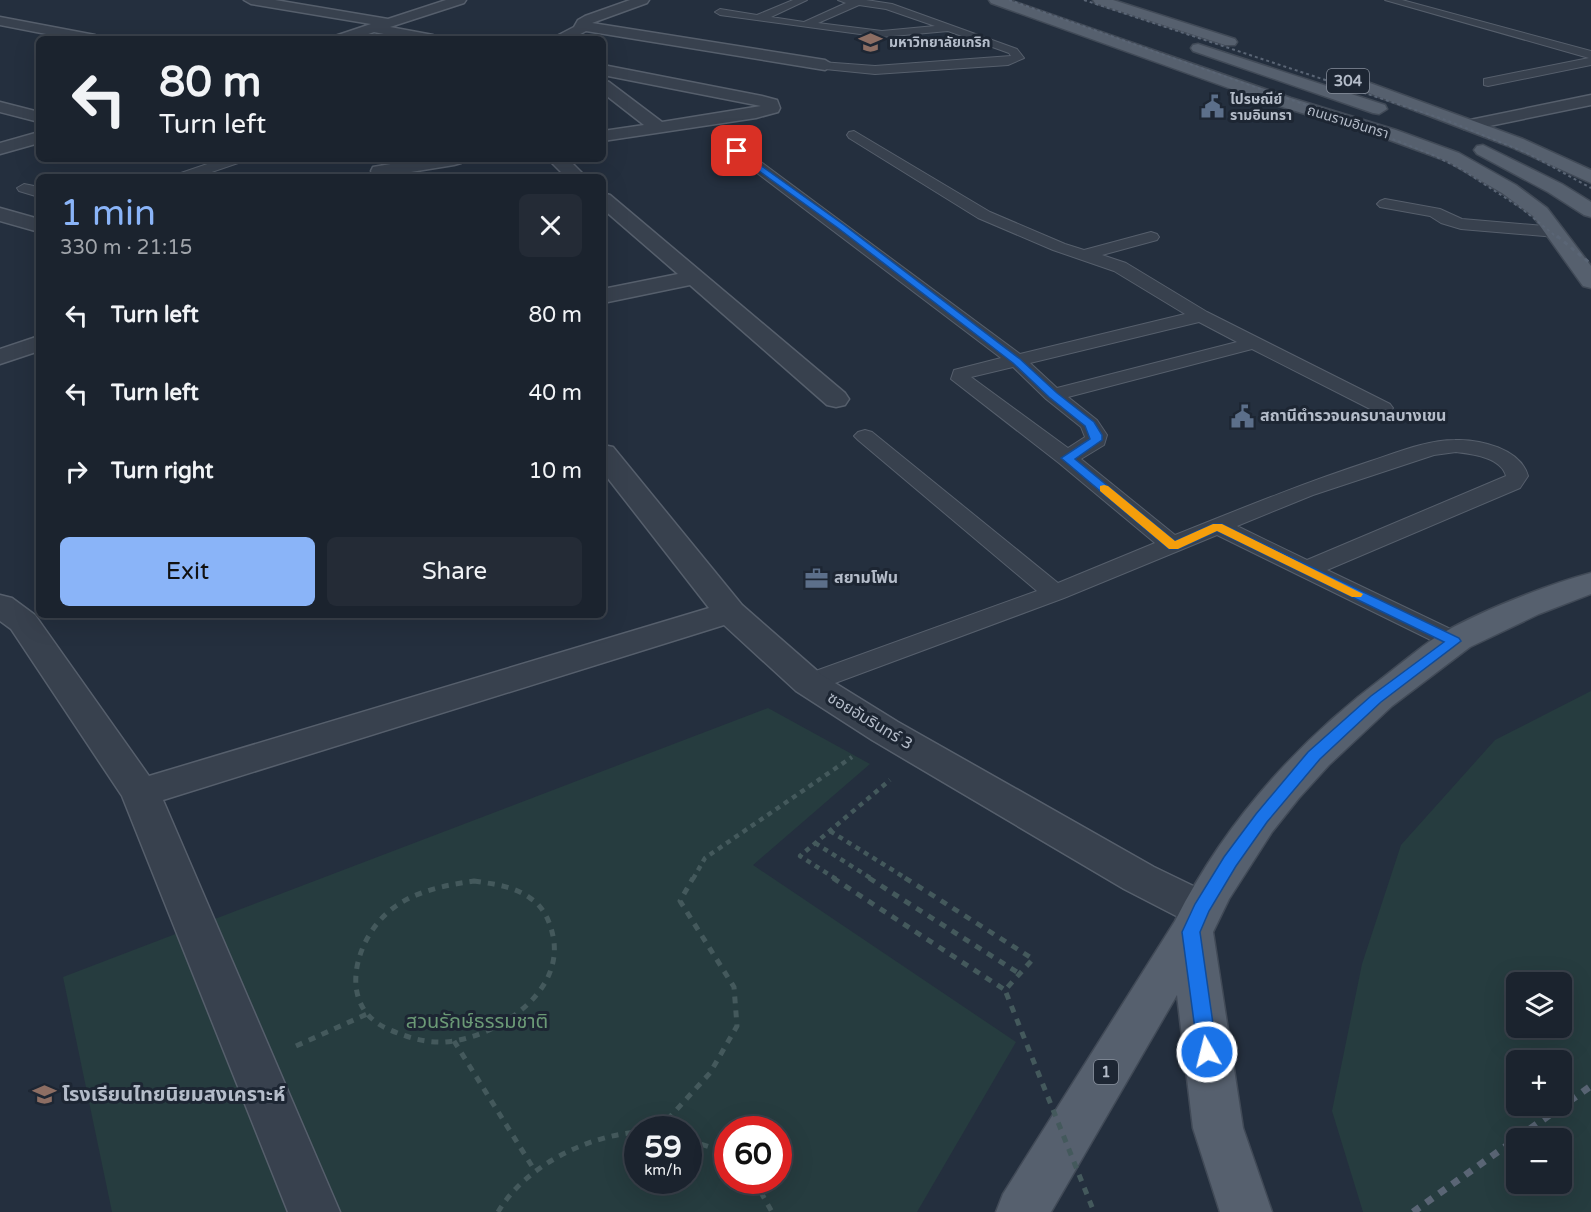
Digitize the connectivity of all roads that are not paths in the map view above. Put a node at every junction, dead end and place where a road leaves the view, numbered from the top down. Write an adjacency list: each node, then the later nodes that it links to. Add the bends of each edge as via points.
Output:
1 (251, 0): 16 (street)
2 (459, 0): 16 (street)
3 (642, 0): 18 (street, via 590,19)
4 (802, 0): 14 (lane)
5 (843, 0): 10 (lane)
6 (996, 0): 57 (main road, ถนนรามอินทรา / 304, via 1443,153 1483,172)
7 (1029, 0): 26 (main road, ถนนรามอินทรา / 304)
8 (1390, 0): 12 (lane)
9 (1421, 0): 12 (lane)
10 (858, 2): 17 (lane); 20 (lane, via 888,6)
11 (739, 3): 14 (lane, via 720,12)
12 (1402, 3): 28 (lane)
13 (1096, 6): 21 (main road); 27 (main road)
14 (758, 18): 17 (lane)
15 (0, 21): 22 (street)
16 (390, 22): 19 (street)
17 (805, 25): 20 (lane, via 882,34)
18 (582, 26): 25 (street); 30 (street)
19 (373, 28): 23 (street); 24 (street)
20 (951, 29): 30 (lane, via 1013,51 1018,58 875,70)
21 (1148, 31)
22 (79, 36)
23 (349, 36)
24 (417, 36)
25 (565, 36)
26 (1182, 46): 54 (main road, ถนนรามอินทรา / 304, via 1406,118 1456,138 1518,168); 57 (main road, ถนนรามอินทรา / 304, via 1474,162 1524,191)
27 (1255, 50)
28 (1591, 55)
29 (1591, 61): 33 (lane)
30 (825, 65)
31 (606, 71): 39 (street, via 762,101 772,108)
32 (1342, 79): 38 (main road, 304)
33 (1488, 82)
34 (606, 87): 39 (street)
35 (1591, 100): 38 (street)
36 (0, 107): 37 (street)
37 (36, 116)
38 (1470, 125): 51 (main road, 304)
39 (658, 127): 41 (street)
40 (854, 135): 60 (lane, via 984,215 1059,247)
41 (606, 136)
42 (36, 138): 43 (street)
43 (0, 149)
44 (737, 151): 68 (lane)
45 (227, 162): 49 (lane)
46 (432, 162): 48 (street)
47 (560, 162): 50 (street)
48 (379, 169)
49 (192, 174)
50 (574, 174)
51 (1591, 177)
52 (606, 202): 61 (street)
53 (1385, 204): 57 (lane, via 1435,212 1461,224)
54 (1591, 211)
55 (0, 214): 56 (street)
56 (36, 225)
57 (1561, 230): 59 (main road); 62 (main road, ถนนรามอินทรา / 304)
58 (1151, 237): 60 (lane)
59 (1591, 248)
60 (1088, 254): 64 (lane, via 1120,267)
61 (693, 278): 63 (street); 70 (street)
62 (1591, 281)
63 (606, 295)
64 (1201, 316): 65 (lane); 68 (lane)
65 (1254, 343): 69 (lane); 71 (lane)
66 (36, 344): 67 (street)
67 (0, 357)
68 (1017, 361): 69 (lane); 73 (lane, via 960,376)
69 (1053, 395): 73 (lane, via 1090,424 1096,435 1092,444)
70 (836, 399)
71 (1383, 408)
72 (865, 436): 79 (lane)
73 (1067, 458): 76 (lane)
74 (606, 461): 80 (street, ซอยอัมรินทร์ 3)
75 (1217, 526): 76 (lane); 77 (lane); 77 (lane, via 1305,490 1431,449 1480,449 1503,458 1515,468 1517,476 1512,483)
76 (1173, 546): 79 (lane)
77 (1306, 569): 82 (lane)
78 (1591, 583): 82 (main road, via 1542,600)
79 (1055, 593): 83 (lane)
80 (730, 612): 83 (street, ซอยอัมรินทร์ 3); 84 (street)
81 (23, 614): 84 (street)
82 (1454, 641): 85 (main road, via 1376,699 1314,755 1230,861)
83 (809, 683): 85 (street, ซอยอัมรินทร์ 3, via 1139,878)
84 (140, 793): 86 (street)
85 (1196, 920): 87 (main road, 1); 88 (main road, via 1218,1128)
86 (314, 1212)
87 (1022, 1212)
88 (1246, 1212)

